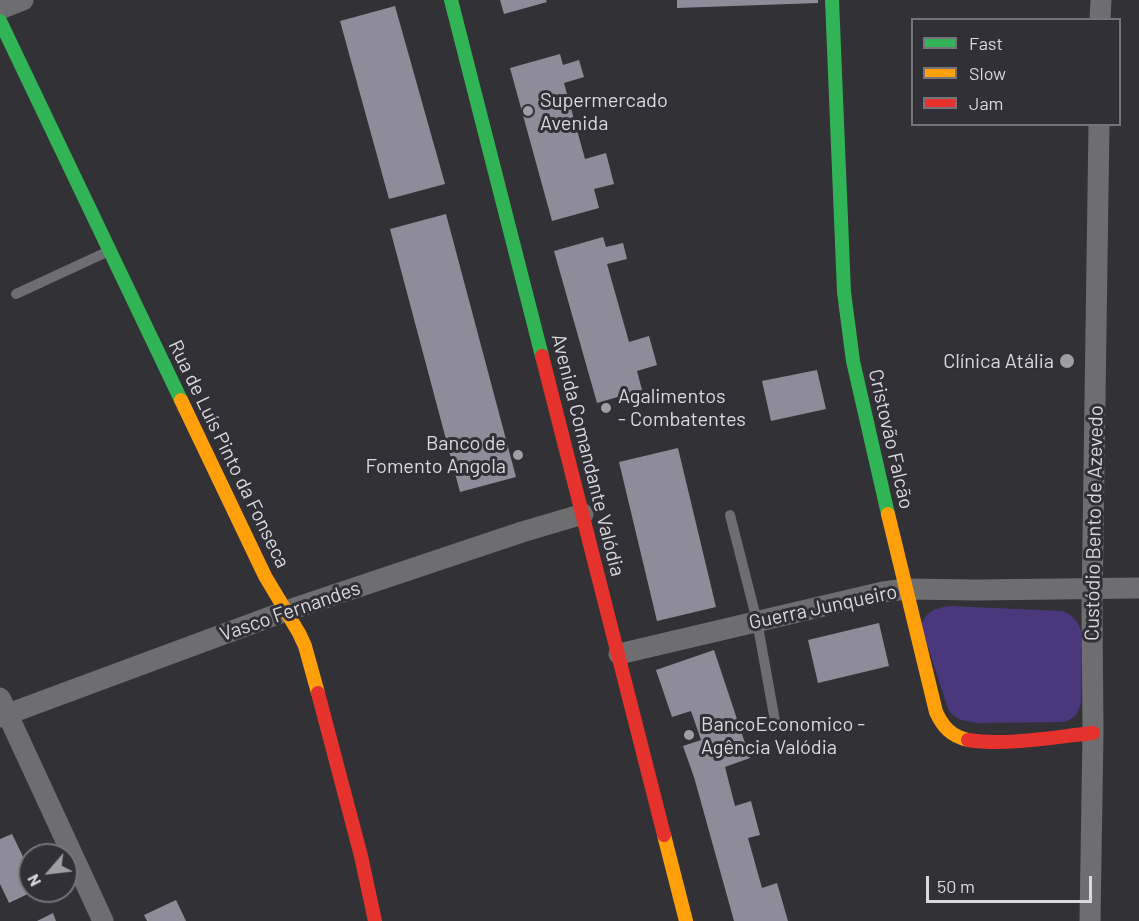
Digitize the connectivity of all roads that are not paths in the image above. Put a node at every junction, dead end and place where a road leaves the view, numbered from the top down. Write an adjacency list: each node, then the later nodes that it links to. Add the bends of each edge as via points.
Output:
1 (23, 0): 5 (street)
2 (451, 0): 11 (street, Avenida Comandante Valódia)
3 (832, 0): 15 (street, Cristovão Falcão, via 844,291 853,361)
4 (1101, 0): 6 (street)
5 (0, 9)
6 (1100, 18)
7 (0, 21): 9 (street, Rua de Luís Pinto da Fonseca)
8 (1099, 126): 13 (street, Custódio Bento de Azevedo)
9 (110, 250): 10 (lane); 16 (street, Rua de Luís Pinto da Fonseca, via 265,576)
10 (16, 294)
11 (583, 514): 16 (street, Vasco Fernandes); 18 (street, Avenida Comandante Valódia)
12 (730, 514): 17 (lane)
13 (1093, 588): 14 (street, Guerra Junqueiro); 15 (street, Guerra Junqueiro); 21 (street, Custódio Bento de Azevedo)
14 (1139, 588)
15 (906, 589): 17 (street, Guerra Junqueiro); 21 (street, Cristovão Falcão, via 936,712 947,730 968,741 986,742)
16 (286, 611): 19 (street, Vasco Fernandes); 23 (street, Rua de Luís Pinto da Fonseca, via 305,646)
17 (757, 621): 18 (street, Guerra Junqueiro); 20 (lane)
18 (619, 654): 24 (street, Avenida Comandante Valódia)
19 (2, 709): 22 (street)
20 (775, 721)
21 (1093, 733): 25 (street, Custódio Bento de Azevedo)
22 (103, 921)
23 (375, 921)
24 (686, 921)
25 (1090, 921)

